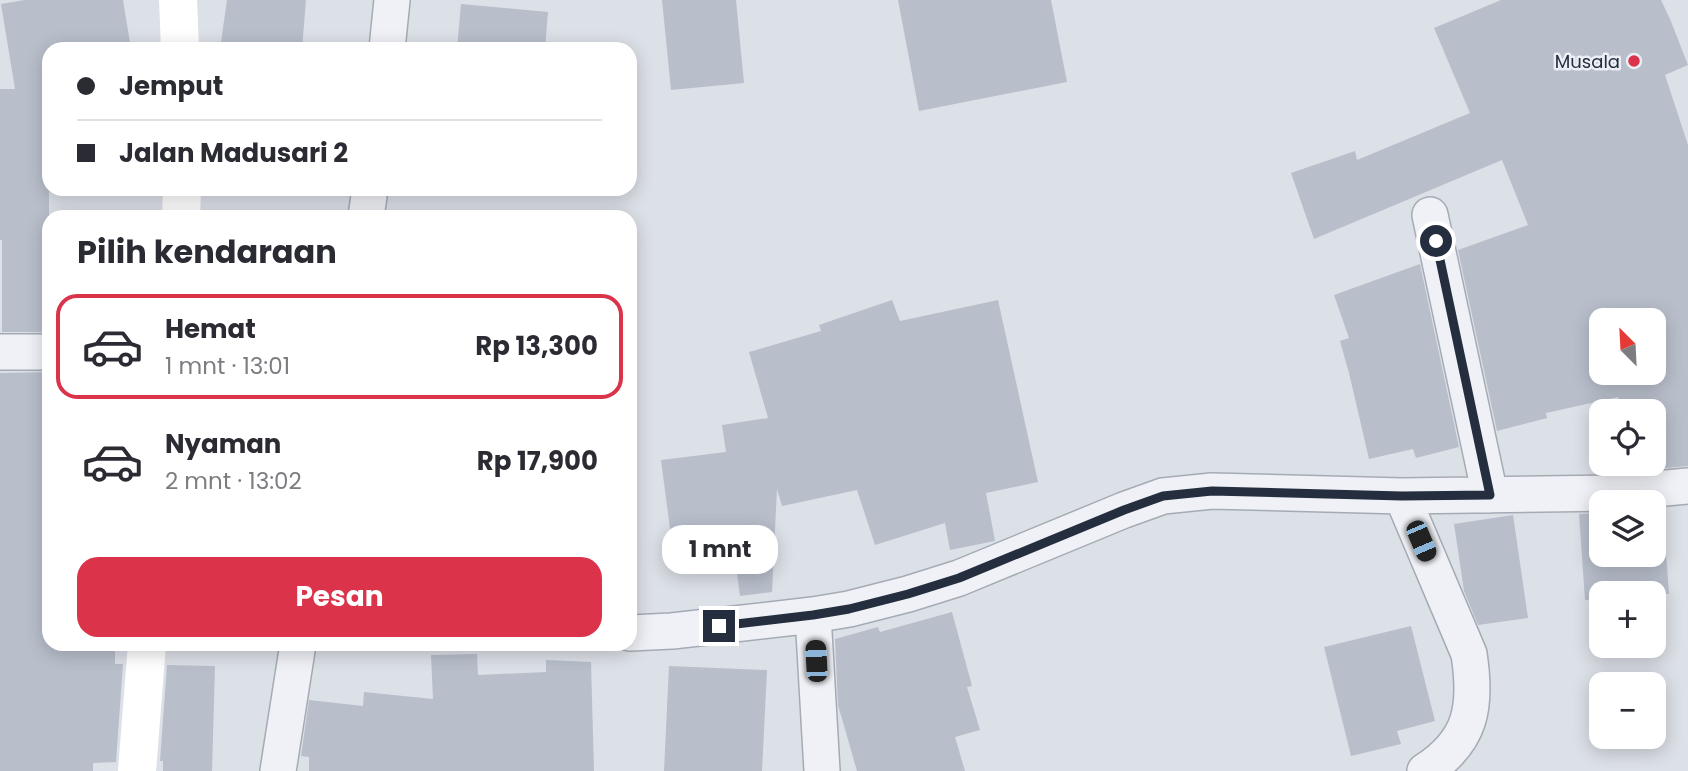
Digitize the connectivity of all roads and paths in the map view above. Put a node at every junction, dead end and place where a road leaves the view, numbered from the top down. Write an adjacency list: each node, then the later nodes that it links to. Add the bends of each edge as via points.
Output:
1 (178, 0): 3 (street)
2 (393, 0): 4 (street)
3 (180, 42)
4 (388, 42)
5 (1430, 215): 9 (street)
6 (0, 352): 7 (street)
7 (42, 352)
8 (1688, 485): 9 (street, via 1614,493)
9 (1490, 495): 10 (street)
10 (1402, 496): 11 (street, via 1212,491 1163,496 959,578); 18 (street, via 1469,654 1473,681 1470,719 1458,742)
11 (813, 615): 12 (street); 17 (street)
12 (637, 633)
13 (146, 651): 15 (street)
14 (298, 651): 16 (street)
15 (137, 771)
16 (278, 771)
17 (822, 771)
18 (1425, 771)

